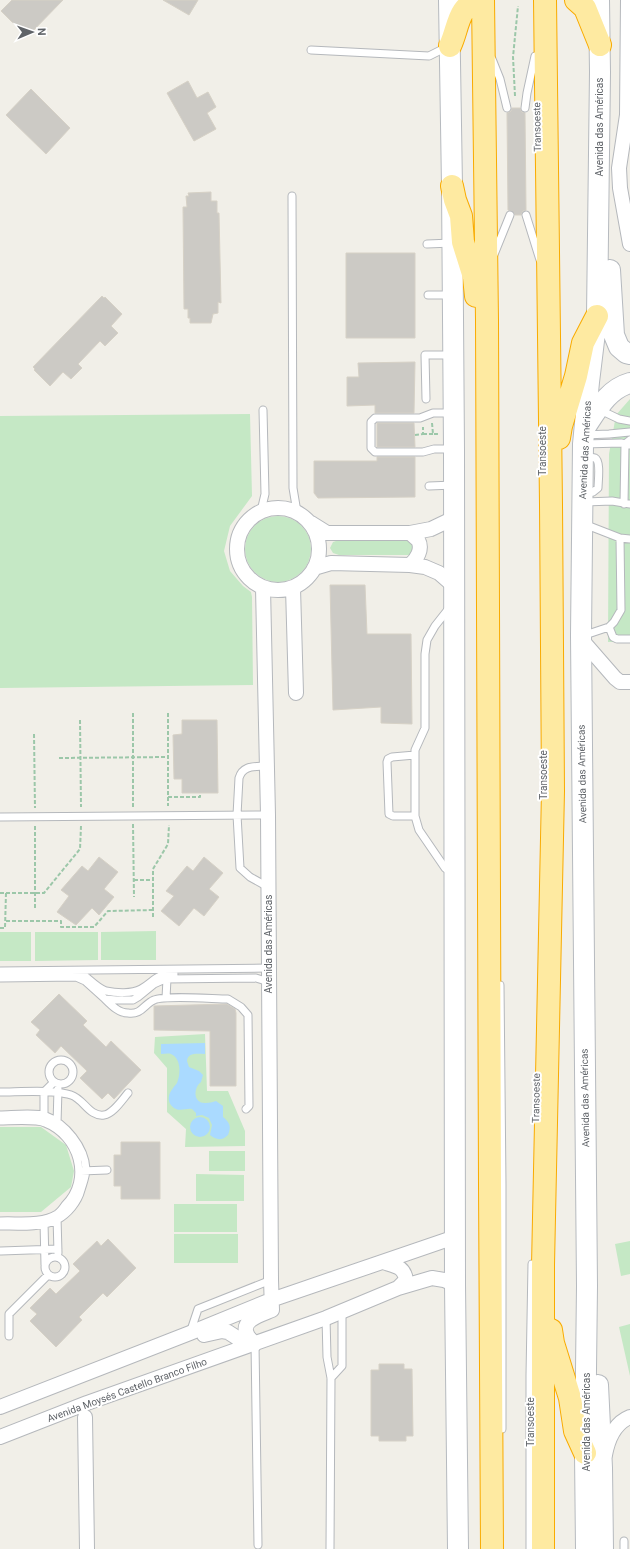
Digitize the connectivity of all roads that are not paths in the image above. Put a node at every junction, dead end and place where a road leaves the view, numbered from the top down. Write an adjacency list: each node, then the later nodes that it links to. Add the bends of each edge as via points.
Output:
1 (449, 0): 9 (main road)
2 (482, 0): 9 (highway, via 470,3 461,13); 33 (highway)
3 (545, 0): 51 (highway)
4 (576, 0): 8 (highway, via 585,8)
5 (599, 0): 8 (main road, Avenida das Américas)
6 (629, 0): 7 (street); 19 (street, via 627,116 619,168)
7 (630, 6)
8 (600, 45): 23 (main road, Avenida das Américas)
9 (450, 46): 10 (lane, via 430,56); 17 (main road)
10 (311, 50)
11 (492, 83): 13 (lane, via 492,55)
12 (536, 88): 14 (lane, Transoeste, via 535,53)
13 (508, 108)
14 (525, 108)
15 (492, 138): 27 (lane)
16 (630, 161): 19 (street, via 625,173)
17 (452, 186): 24 (main road); 33 (highway, via 461,216 463,242 474,277 477,304)
18 (292, 196): 54 (lane, via 293,488)
19 (624, 209): 26 (street)
20 (510, 215): 27 (lane)
21 (526, 215): 28 (lane)
22 (539, 231): 28 (lane)
23 (598, 238): 32 (main road, Avenida das Américas); 34 (main road, via 607,255 610,269 614,335 619,346)
24 (452, 243): 25 (lane); 31 (main road)
25 (427, 244)
26 (630, 244)
27 (493, 257): 46 (lane)
28 (540, 262): 29 (lane)
29 (540, 270)
30 (428, 295): 31 (lane)
31 (452, 295): 35 (main road)
32 (597, 316): 43 (main road, Avenida das Américas); 51 (highway, via 583,343 561,426 557,475)
33 (487, 320): 136 (highway)
34 (630, 354)
35 (453, 355): 37 (lane, via 425,355); 40 (main road)
36 (630, 383): 38 (main road, via 610,394)
37 (426, 399)
38 (598, 409): 41 (lane); 43 (main road)
39 (263, 410): 53 (lane, via 265,494)
40 (454, 413): 45 (main road); 45 (lane, via 433,413 420,418 375,418 371,422 371,448 375,452)
41 (630, 421)
42 (630, 432): 43 (lane)
43 (584, 441): 44 (lane); 50 (main road, Avenida das Américas)
44 (628, 443): 47 (lane)
45 (454, 449): 48 (main road)
46 (495, 464)
47 (627, 475): 52 (lane)
48 (454, 485): 49 (lane); 55 (main road)
49 (429, 486)
50 (582, 498): 52 (lane); 57 (main road, Avenida das Américas)
51 (551, 504): 107 (highway, via 553,791)
52 (627, 504)
53 (261, 511): 54 (street, via 284,507); 63 (street, via 247,520 236,545 242,571 251,581)
54 (297, 512): 56 (street)
55 (454, 518): 58 (street, via 431,529); 65 (main road)
56 (310, 523): 58 (street, via 327,533); 62 (street, via 319,545)
57 (582, 524): 59 (lane); 67 (main road, Avenida das Américas)
58 (410, 533): 61 (street, via 418,540 419,551)
59 (620, 538): 60 (lane); 66 (lane, via 621,610)
60 (630, 539)
61 (410, 565): 62 (street, via 331,563); 65 (street, via 425,567 439,573)
62 (314, 568): 64 (street, via 309,576)
63 (263, 588): 64 (street); 72 (street, Avenida das Américas)
64 (293, 588): 70 (street)
65 (455, 594): 71 (lane, via 428,640 425,654 425,728); 77 (main road)
66 (609, 626): 67 (lane); 68 (lane, via 617,639)
67 (581, 638): 69 (street, via 615,678 620,682); 113 (main road, Avenida das Américas)
68 (630, 639)
69 (630, 682)
70 (296, 693)
71 (415, 755): 75 (lane); 75 (lane, via 392,757 387,762 389,814)
72 (266, 766): 73 (lane, via 250,768 240,773); 74 (street, Avenida das Américas)
73 (237, 815): 74 (lane); 76 (lane); 78 (lane, via 240,868)
74 (268, 815): 78 (street, Avenida das Américas)
75 (415, 816): 77 (lane, via 419,830 445,868)
76 (0, 817)
77 (455, 874): 102 (main road)
78 (268, 888): 81 (street, Avenida das Américas)
79 (0, 971): 80 (lane)
80 (77, 971): 81 (lane); 81 (lane, via 105,991 122,992 140,990 159,976 167,974)
81 (268, 975): 83 (lane, via 256,978); 111 (street, Avenida das Américas)
82 (0, 978): 86 (lane, via 76,978 85,982)
83 (166, 979): 85 (lane); 86 (lane, via 154,984 133,1000)
84 (500, 979): 128 (lane)
85 (166, 998): 86 (lane, via 154,1000 133,1014 119,1010); 91 (lane, via 228,999 236,1002 248,1016 249,1106)
86 (105, 999)
87 (0, 1092): 88 (lane)
88 (44, 1092): 89 (lane); 89 (lane, via 56,1083); 93 (lane)
89 (57, 1093): 90 (lane, via 78,1097 92,1112 101,1115 109,1114); 95 (lane)
90 (128, 1093)
91 (246, 1109)
92 (0, 1115): 93 (lane)
93 (44, 1118): 94 (lane); 95 (lane)
94 (0, 1121)
95 (57, 1125): 97 (lane, via 70,1141)
96 (107, 1170): 97 (lane)
97 (83, 1171): 98 (lane, via 70,1200)
98 (57, 1217): 100 (lane); 104 (lane)
99 (0, 1221): 100 (lane)
100 (44, 1222): 101 (lane); 103 (lane)
101 (0, 1226)
102 (455, 1237): 108 (street); 112 (main road)
103 (44, 1249): 104 (lane); 105 (lane); 109 (lane)
104 (58, 1249): 106 (lane)
105 (1, 1251)
106 (58, 1257): 109 (lane, via 51,1257); 110 (lane, via 64,1261 65,1271 61,1276 54,1278)
107 (538, 1261): 129 (highway, via 550,1293 553,1343 569,1391 575,1431); 137 (lane, Transoeste, via 530,1375); 138 (highway)
108 (383, 1262): 114 (street, via 400,1268 405,1273 406,1280); 115 (street)
109 (45, 1265): 110 (lane)
110 (48, 1275): 119 (lane, via 9,1314)
111 (271, 1280): 115 (street, Avenida das Américas); 118 (lane, via 198,1309)
112 (455, 1285): 114 (street, Avenida Moysés Castello Branco Filho, via 432,1278); 135 (main road)
113 (587, 1286): 129 (main road, Avenida das Américas); 130 (main road, via 598,1368)
114 (398, 1288): 116 (street, Avenida Moysés Castello Branco Filho)
115 (271, 1300): 118 (street); 120 (street, via 272,1310 251,1319 246,1328 247,1334)
116 (342, 1312): 117 (street, Avenida Moysés Castello Branco Filho); 121 (lane, via 342,1366)
117 (326, 1318): 120 (street, Avenida Moysés Castello Branco Filho); 121 (lane, via 327,1357)
118 (190, 1334): 120 (street, via 207,1336 222,1331); 123 (street)
119 (9, 1336)
120 (255, 1344): 122 (street, Avenida Moysés Castello Branco Filho); 132 (lane)
121 (331, 1378): 134 (lane)
122 (87, 1403): 124 (street, Avenida Moysés Castello Branco Filho); 125 (lane)
123 (0, 1407)
124 (71, 1410): 125 (lane); 127 (street, Avenida Moysés Castello Branco Filho)
125 (85, 1417): 133 (street)
126 (630, 1417): 130 (street, via 613,1431)
127 (0, 1437)
128 (502, 1440)
129 (585, 1453): 139 (main road, Avenida das Américas)
130 (602, 1468): 140 (main road)
131 (624, 1541): 141 (lane)
132 (258, 1545)
133 (87, 1549)
134 (330, 1549)
135 (458, 1549)
136 (492, 1549)
137 (530, 1549)
138 (543, 1549)
139 (586, 1549)
140 (603, 1549)
141 (624, 1549)

